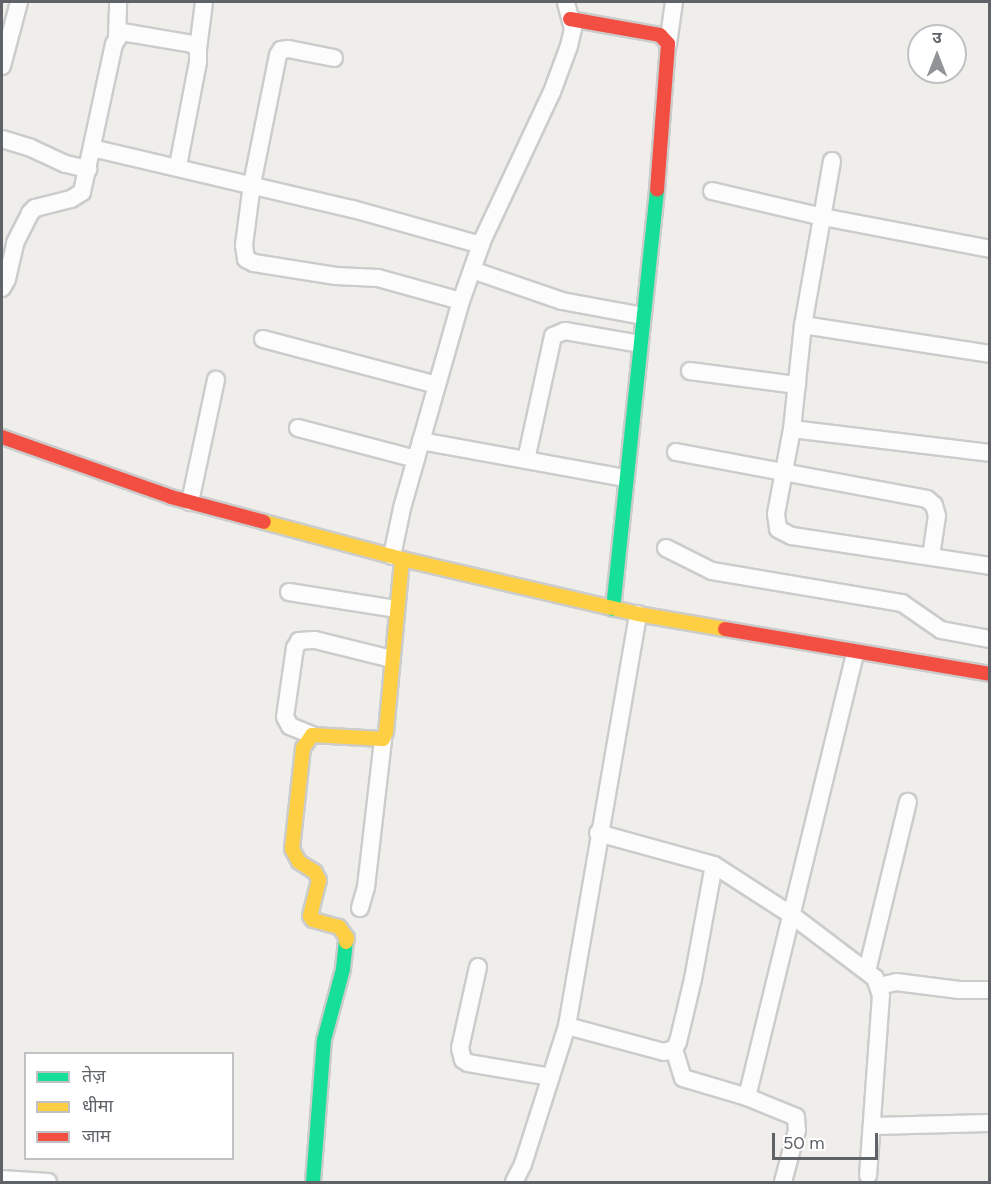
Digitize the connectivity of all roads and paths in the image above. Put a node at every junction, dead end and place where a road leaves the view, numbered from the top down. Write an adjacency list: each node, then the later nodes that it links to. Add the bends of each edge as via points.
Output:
1 (20, 2): 11 (street)
2 (118, 2): 7 (street)
3 (204, 2): 9 (street)
4 (566, 2): 6 (street)
5 (674, 2): 8 (street)
6 (570, 19): 8 (street, via 660,35); 20 (street, via 573,29 569,46 552,92)
7 (117, 36): 9 (street, via 129,32 192,44); 13 (street)
8 (668, 44): 25 (street)
9 (198, 49): 15 (street)
10 (334, 58): 17 (street, via 281,50)
11 (2, 66)
12 (2, 139): 16 (street)
13 (92, 147): 15 (street); 16 (street)
14 (832, 161): 19 (street)
15 (178, 166): 17 (street)
16 (88, 169): 23 (street, via 85,186 78,196 42,205 30,213 15,243)
17 (252, 184): 20 (street); 24 (street, via 244,245 246,259 336,276 378,278)
18 (712, 191): 19 (street)
19 (823, 217): 21 (street); 26 (street)
20 (481, 245): 22 (street)
21 (990, 249)
22 (472, 270): 24 (street); 25 (street, via 562,301)
23 (2, 288)
24 (460, 301): 32 (street)
25 (643, 316): 28 (street)
26 (803, 325): 29 (street); 33 (street)
27 (263, 339): 32 (street)
28 (640, 344): 41 (street, via 565,330 553,336); 43 (street)
29 (990, 354)
30 (690, 371): 33 (street)
31 (216, 380): 44 (street)
32 (437, 385): 37 (street)
33 (797, 385): 35 (street)
34 (298, 428): 40 (street)
35 (792, 429): 39 (street); 42 (street)
36 (2, 437): 44 (street)
37 (421, 441): 40 (street); 41 (street)
38 (676, 452): 42 (street)
39 (990, 453)
40 (416, 459): 47 (street)
41 (526, 460): 43 (street)
42 (784, 471): 46 (street, via 927,499 937,516); 46 (street, via 776,514 778,529 792,536)
43 (625, 478): 51 (street)
44 (190, 502): 47 (street)
45 (666, 548): 53 (street, via 712,571 902,603 941,630)
46 (931, 556): 48 (street)
47 (397, 558): 50 (street); 51 (street)
48 (990, 566)
49 (289, 592): 50 (street)
50 (396, 609): 55 (street)
51 (613, 609): 52 (street)
52 (638, 614): 54 (street); 60 (street)
53 (990, 639)
54 (855, 653): 56 (street); 63 (street)
55 (392, 659): 57 (street, via 315,640 299,641 285,717 290,726); 58 (street)
56 (990, 674)
57 (312, 735): 58 (street); 77 (street, via 303,748 292,849 318,880 310,915 313,920 339,927 347,938 322,1049)
58 (383, 739): 62 (street, via 366,887)
59 (908, 802): 65 (street)
60 (598, 833): 61 (street); 68 (street)
61 (714, 865): 63 (street); 69 (street, via 693,979)
62 (360, 908)
63 (793, 916): 65 (street); 71 (street)
64 (478, 967): 70 (street, via 460,1048 463,1060)
65 (867, 972): 66 (street)
66 (879, 986): 67 (street, via 896,982); 73 (street)
67 (990, 990)
68 (567, 1026): 69 (street, via 664,1052); 70 (street)
69 (674, 1049): 71 (street, via 683,1078)
70 (550, 1077): 78 (street)
71 (747, 1097): 79 (street, via 796,1117 797,1130)
72 (990, 1124): 73 (street)
73 (873, 1126): 74 (street)
74 (868, 1176)
75 (2, 1179): 76 (street)
76 (48, 1182)
77 (313, 1182)
78 (514, 1182)
79 (783, 1182)

